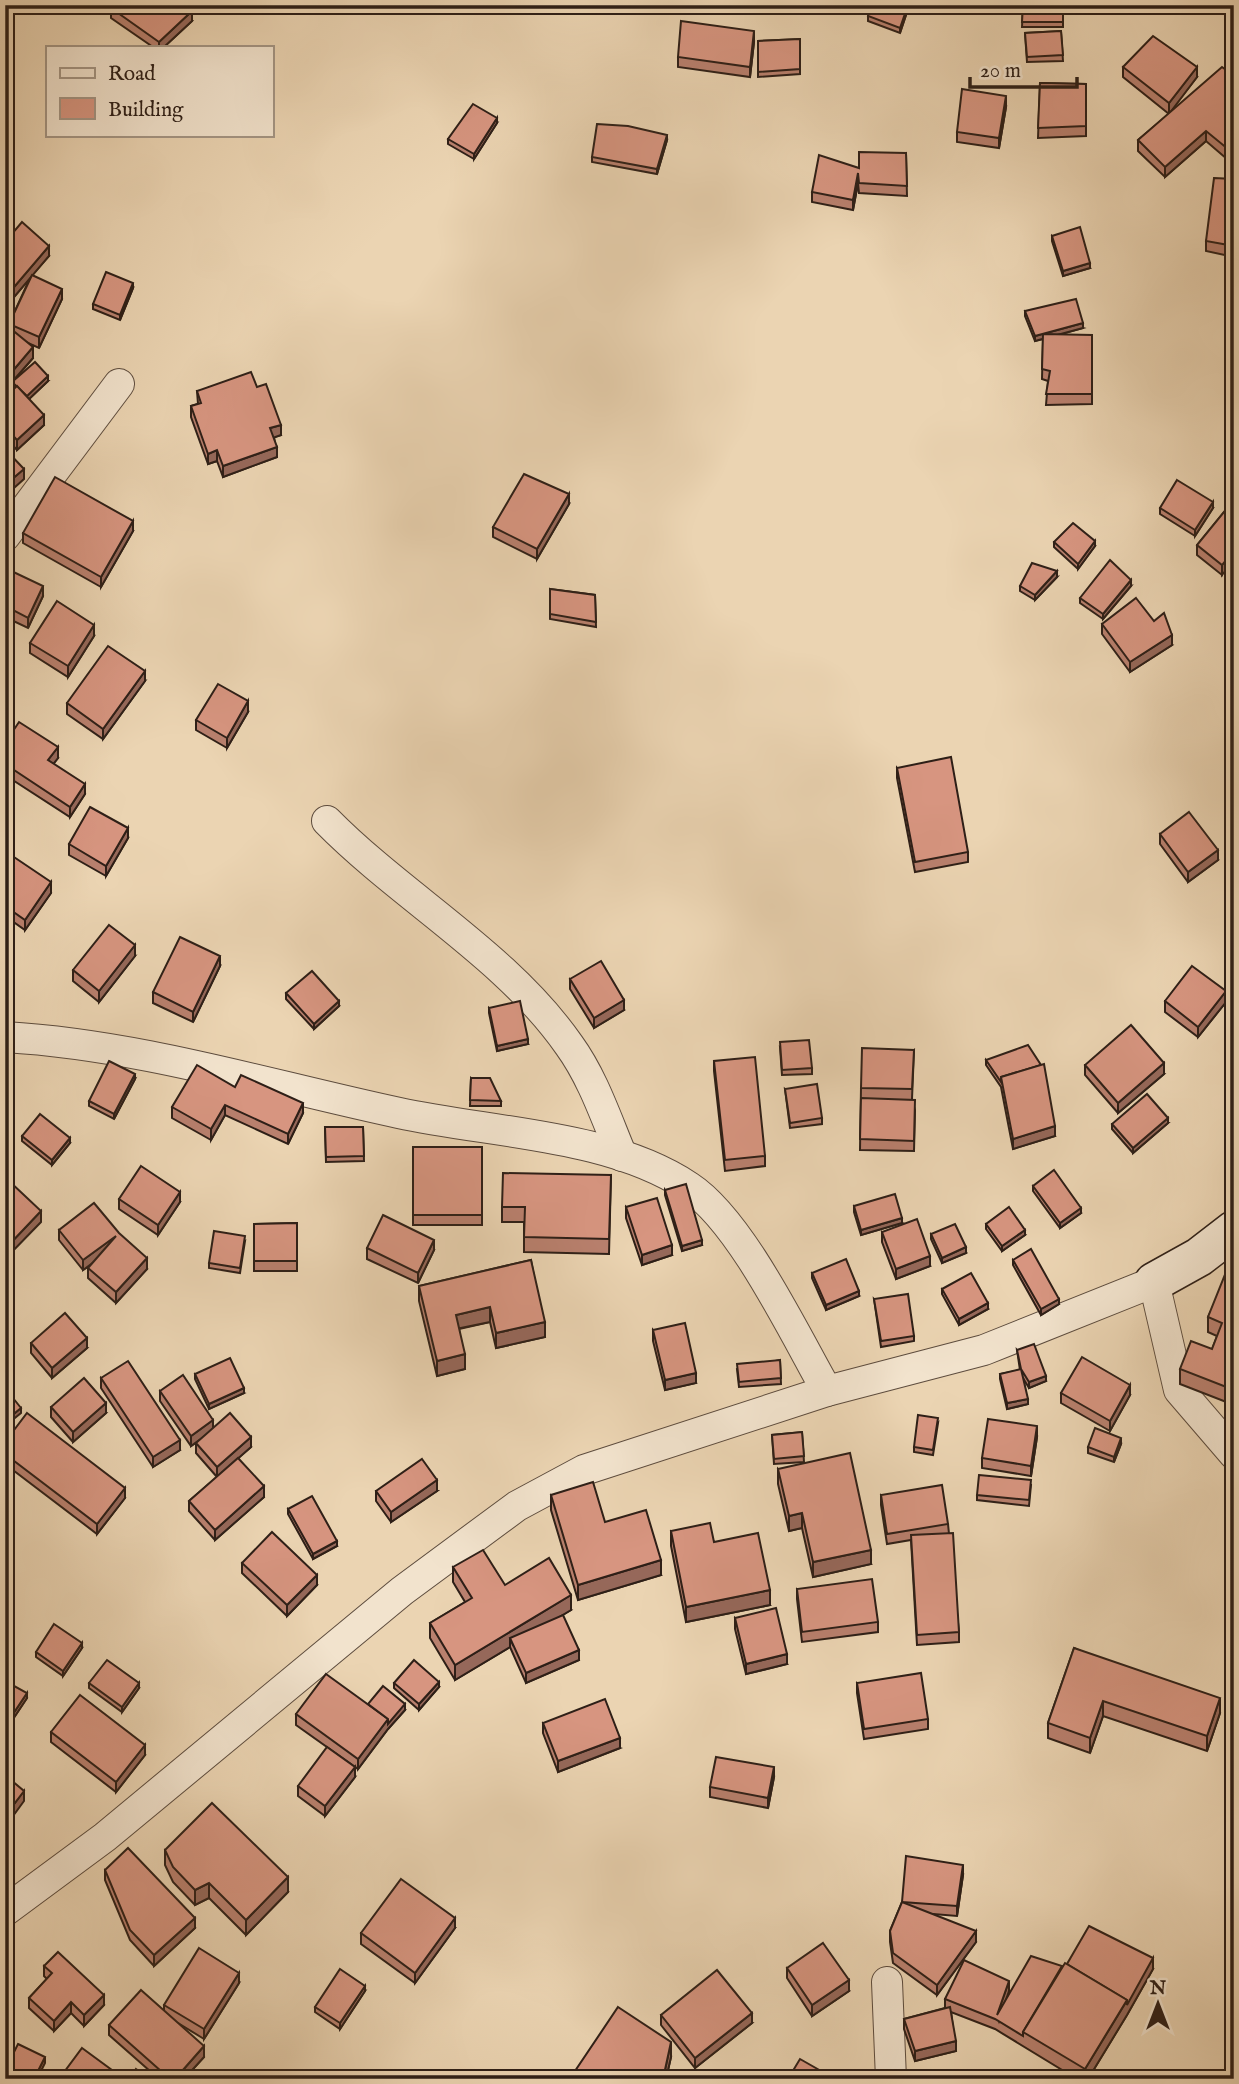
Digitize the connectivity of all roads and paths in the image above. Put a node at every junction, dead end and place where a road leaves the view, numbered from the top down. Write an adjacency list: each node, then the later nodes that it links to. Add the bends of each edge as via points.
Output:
1 (119, 384): 2 (street)
2 (5, 536)
3 (327, 821): 5 (street, via 361,855 440,916 550,1019 589,1079)
4 (5, 1037): 5 (street, via 207,1066 399,1113)
5 (622, 1156): 8 (street, via 644,1162 691,1188 734,1233)
6 (1234, 1230): 7 (street, via 1199,1257)
7 (1154, 1282): 8 (street, via 984,1350); 9 (street, via 1179,1390)
8 (827, 1391): 10 (street, via 584,1470 517,1506 402,1591 105,1837)
9 (1234, 1454)
10 (5, 1911)
11 (887, 1982): 12 (street)
12 (891, 2079)

